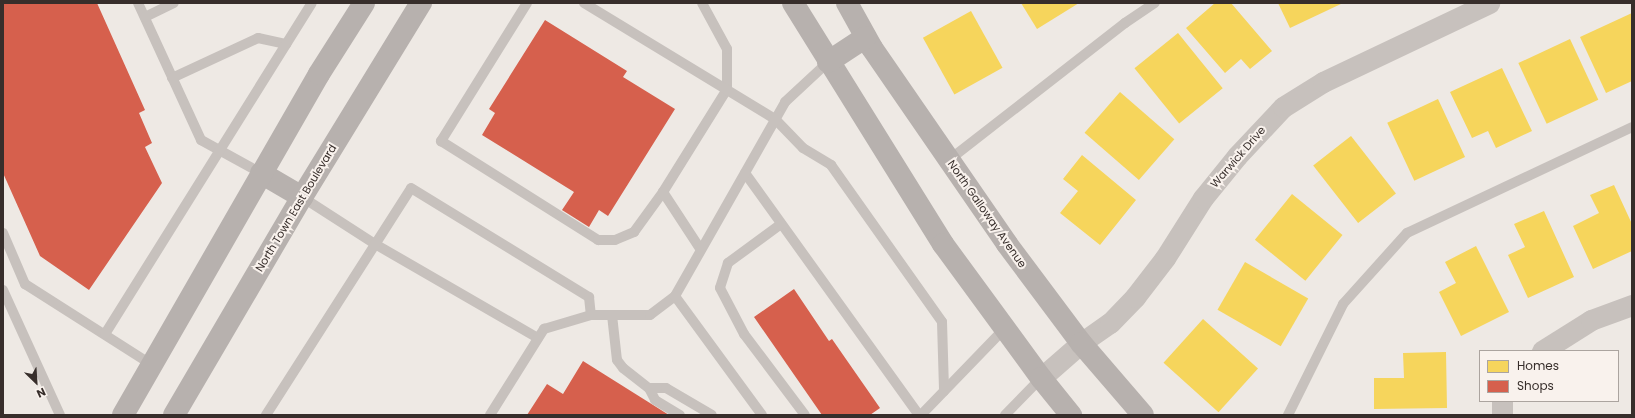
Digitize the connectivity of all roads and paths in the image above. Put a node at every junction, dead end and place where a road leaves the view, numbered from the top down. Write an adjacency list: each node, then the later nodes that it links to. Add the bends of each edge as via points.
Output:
1 (138, 3): 13 (lane)
2 (174, 3): 13 (lane)
3 (312, 3): 15 (lane)
4 (364, 3): 23 (main road, via 319,74)
5 (421, 3): 26 (main road, North Town East Boulevard)
6 (527, 3): 25 (lane, via 441,141 598,240 615,240 634,232)
7 (584, 3): 18 (lane)
8 (702, 3): 18 (lane, via 727,49)
9 (793, 3): 16 (main road)
10 (847, 3): 14 (main road, North Galloway Avenue)
11 (1155, 3): 22 (lane, via 1125,23)
12 (1475, 6): 39 (street, Warwick Drive, via 1323,82 1283,107 1237,156 1203,198 1165,258 1135,297 1110,323)
13 (145, 17): 17 (lane)
14 (866, 37): 16 (main road); 22 (main road, North Galloway Avenue)
15 (286, 44): 17 (lane, via 258,38); 21 (lane)
16 (828, 62): 19 (lane, via 785,102); 36 (main road, via 943,244)
17 (172, 78): 21 (lane, via 201,140)
18 (727, 89): 19 (lane); 25 (lane)
19 (775, 119): 24 (lane); 44 (lane, via 804,148 831,165 942,322)
20 (1632, 127): 59 (lane, via 1407,233 1343,304)
21 (220, 150): 23 (lane); 37 (lane)
22 (949, 160): 39 (main road, North Galloway Avenue, via 1007,244)
23 (262, 173): 26 (main road); 41 (main road)
24 (745, 173): 27 (lane); 30 (lane)
25 (663, 192): 30 (lane)
26 (302, 197): 29 (lane); 48 (main road, North Town East Boulevard)
27 (781, 224): 54 (lane, via 728,263 720,288 744,334); 55 (lane)
28 (3, 233): 37 (lane, via 25,284)
29 (375, 244): 34 (lane, via 411,188 589,297); 38 (lane); 49 (lane)
30 (701, 250): 32 (lane)
31 (3, 290): 46 (lane)
32 (675, 296): 35 (lane, via 650,316); 53 (lane)
33 (1632, 305): 40 (street, via 1591,320)
34 (591, 315): 35 (lane); 38 (lane, via 544,329)
35 (612, 315): 43 (lane, via 617,360 633,378)
36 (1005, 328): 42 (main road); 44 (lane)
37 (105, 334): 41 (lane)
38 (538, 338): 50 (lane)
39 (1082, 343): 42 (street, Warwick Drive); 58 (main road, North Galloway Avenue)
40 (1544, 350)
41 (152, 365): 47 (main road)
42 (1041, 378): 56 (lane); 57 (main road)
43 (649, 388): 51 (lane, via 655,400); 52 (lane, via 666,388)
44 (944, 391): 55 (lane)
45 (1502, 402): 60 (street)
46 (60, 415)
47 (123, 415)
48 (174, 415)
49 (266, 415)
50 (490, 415)
51 (680, 415)
52 (712, 415)
53 (762, 415)
54 (805, 415)
55 (920, 415)
56 (1005, 415)
57 (1071, 415)
58 (1143, 415)
59 (1288, 415)
60 (1502, 415)

